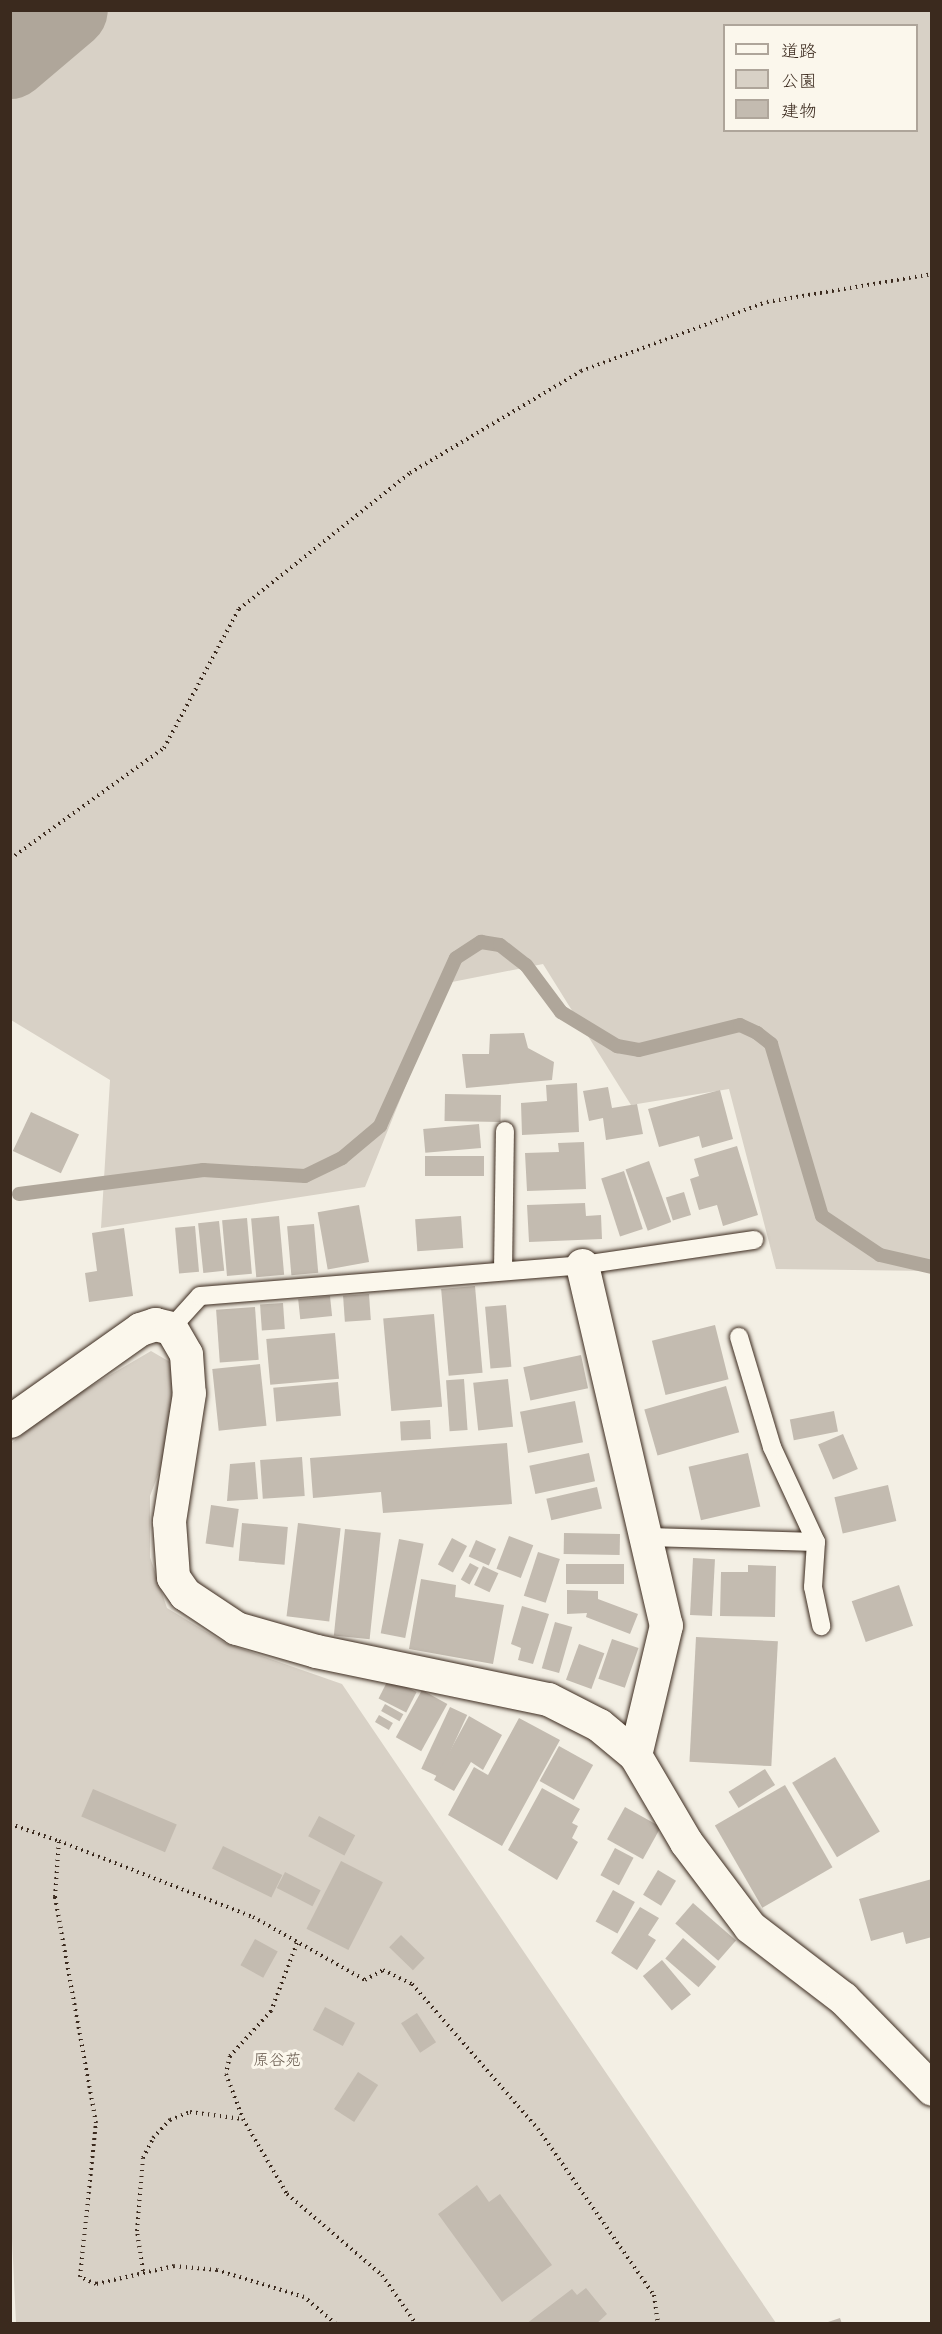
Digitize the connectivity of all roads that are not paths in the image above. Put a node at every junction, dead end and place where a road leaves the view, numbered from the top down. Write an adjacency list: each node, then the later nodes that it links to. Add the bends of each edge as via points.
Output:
1 (505, 1131): 4 (lane)
2 (754, 1240): 3 (lane)
3 (582, 1265): 4 (lane); 8 (street)
4 (503, 1271): 5 (lane, via 200,1296)
5 (171, 1328): 7 (street, via 155,1324 140,1329); 11 (street, via 186,1354 189,1393 169,1521 173,1577 185,1594 236,1628 304,1648 548,1700 599,1725)
6 (739, 1337): 9 (lane, via 772,1447)
7 (10, 1421)
8 (649, 1537): 9 (lane); 11 (street, via 666,1625)
9 (816, 1542): 10 (lane, via 813,1587)
10 (821, 1626)
11 (635, 1755): 12 (street, via 686,1842 750,1927 843,1998)
12 (932, 2090)

